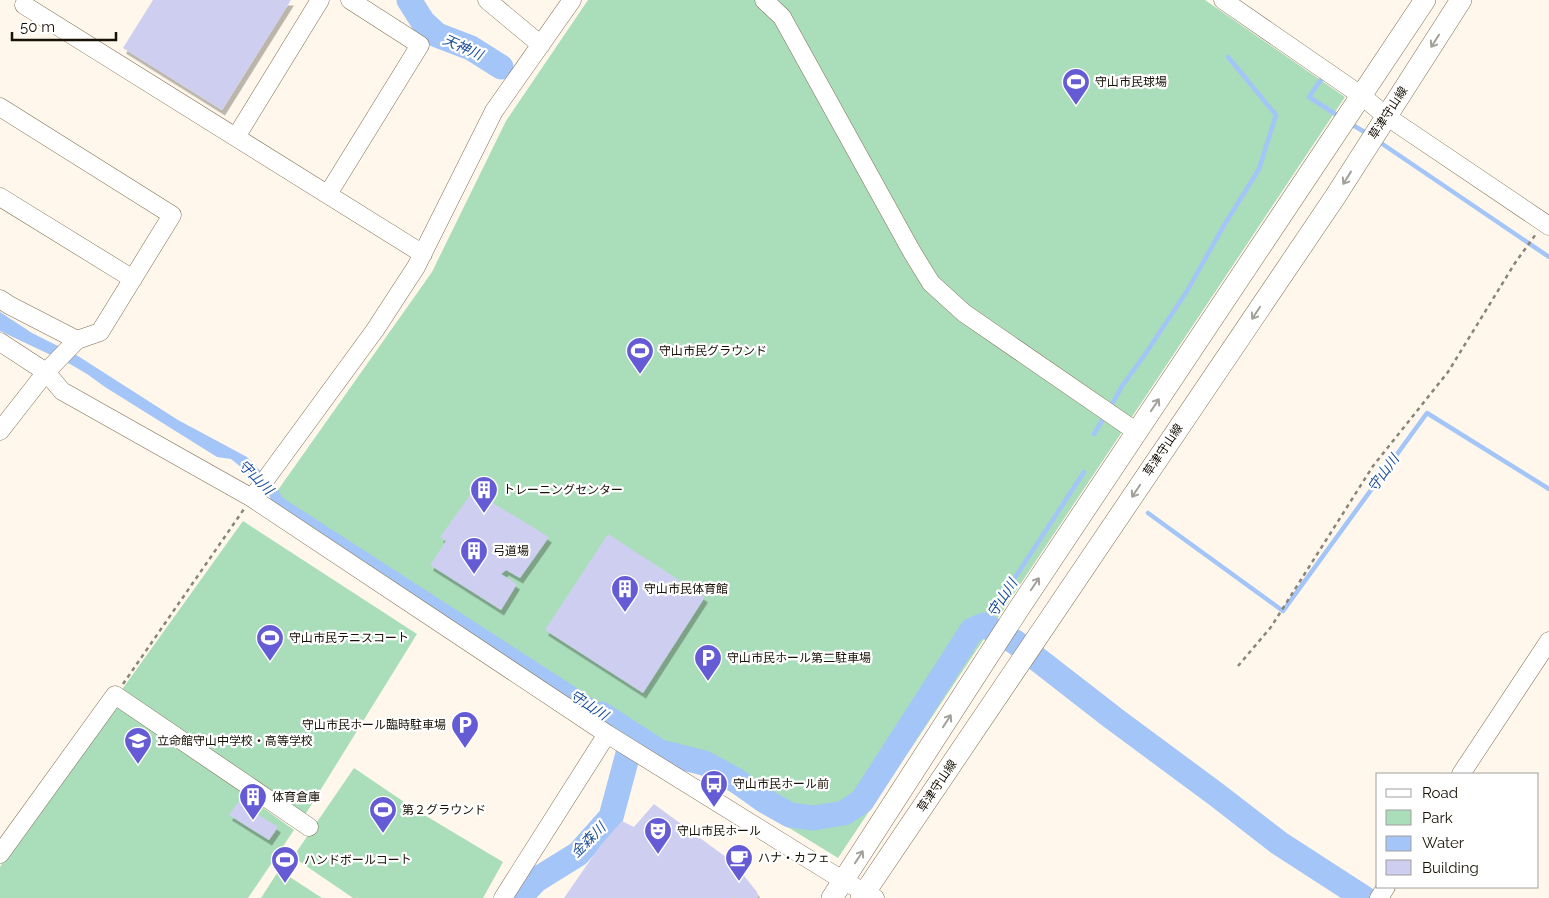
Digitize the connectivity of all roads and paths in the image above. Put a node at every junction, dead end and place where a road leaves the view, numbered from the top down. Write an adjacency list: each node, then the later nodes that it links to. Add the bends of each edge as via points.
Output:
1 (320, 0): 14 (street)
2 (350, 0): 15 (street, via 420,46)
3 (487, 0): 10 (street)
4 (572, 0): 10 (street)
5 (764, 0): 24 (street, via 782,17 931,283 964,313)
6 (1223, 0): 11 (street)
7 (1425, 0): 11 (main road)
8 (1461, 0): 13 (main road, 草津守山線, one-way to 13)
9 (24, 5): 14 (street)
10 (541, 45): 18 (street, via 494,111)
11 (1362, 96): 13 (street); 34 (main road, one-way to 11, via 1024,601)
12 (0, 107): 19 (street, via 172,215)
13 (1386, 116): 17 (street); 35 (main road, 草津守山線, one-way to 35)
14 (236, 137): 15 (street)
15 (328, 194): 18 (street)
16 (0, 197): 19 (street)
17 (1547, 224): 28 (path, via 1515,263 1448,372 1373,466 1271,627)
18 (423, 254): 26 (street, via 375,330)
19 (133, 279): 21 (street, via 100,332)
20 (0, 299): 21 (street)
21 (77, 340): 23 (street)
22 (0, 342): 23 (street)
23 (46, 372): 25 (street); 26 (street, via 62,391)
24 (1131, 428)
25 (0, 431)
26 (252, 498): 29 (path); 30 (street)
27 (1549, 641): 31 (street)
28 (1238, 666)
29 (116, 695): 32 (street); 33 (street)
30 (613, 737): 34 (street); 36 (street)
31 (1462, 773)
32 (309, 827)
33 (0, 854)
34 (844, 881): 35 (street); 37 (main road)
35 (867, 896)
36 (503, 898)
37 (832, 898)

